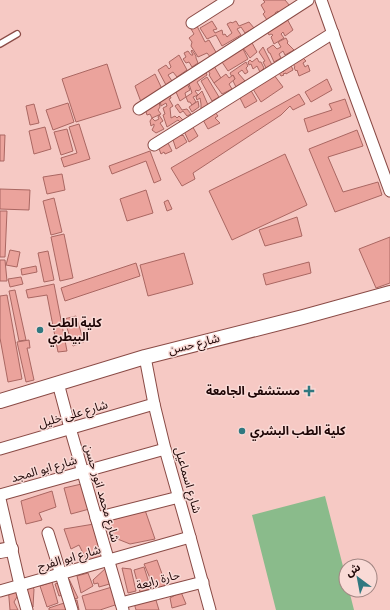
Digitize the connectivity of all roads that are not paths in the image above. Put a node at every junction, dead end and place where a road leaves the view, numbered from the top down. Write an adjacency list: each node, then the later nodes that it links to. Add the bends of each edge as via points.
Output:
1 (228, 0): 4 (street)
2 (308, 0): 8 (street)
3 (322, 0): 5 (street)
4 (192, 23)
5 (333, 33): 9 (street); 10 (street)
6 (17, 34): 7 (lane)
7 (0, 44)
8 (139, 109)
9 (154, 145)
10 (390, 191)
11 (390, 293): 12 (street, شارع حسن)
12 (145, 357): 13 (street, شارع حسن); 15 (street, شارع اسماعيل)
13 (58, 383): 14 (street, شارع حسن); 16 (street, شارع محمد انور حسن)
14 (0, 401)
15 (154, 404): 16 (street, شارع على خليل); 18 (street, شارع اسماعيل)
16 (70, 428): 17 (street, شارع على خليل); 19 (street, شارع محمد انور حسن)
17 (0, 449)
18 (165, 449): 19 (street, شارع ابو المجد); 21 (street, شارع اسماعيل)
19 (83, 472): 20 (street, شارع ابو المجد); 23 (street, شارع محمد انور حسن)
20 (0, 495)
21 (179, 497): 23 (street); 25 (street, شارع اسماعيل)
22 (0, 499): 26 (street)
23 (96, 518): 27 (street, شارع محمد انور حسن)
24 (48, 534): 28 (street)
25 (190, 537): 27 (street, شارع ابو الفرج); 29 (street, شارع اسماعيل)
26 (6, 550): 30 (street)
27 (108, 560): 28 (street, شارع ابو الفرج); 32 (street, شارع محمد انور حسن)
28 (61, 574): 30 (street, شارع ابو الفرج); 34 (street)
29 (203, 582): 32 (street, حارة رابعة); 35 (street, شارع اسماعيل)
30 (20, 585): 31 (street, شارع ابو الفرج); 33 (street)
31 (0, 591)
32 (122, 607)
33 (27, 610)
34 (72, 610)
35 (210, 610)

